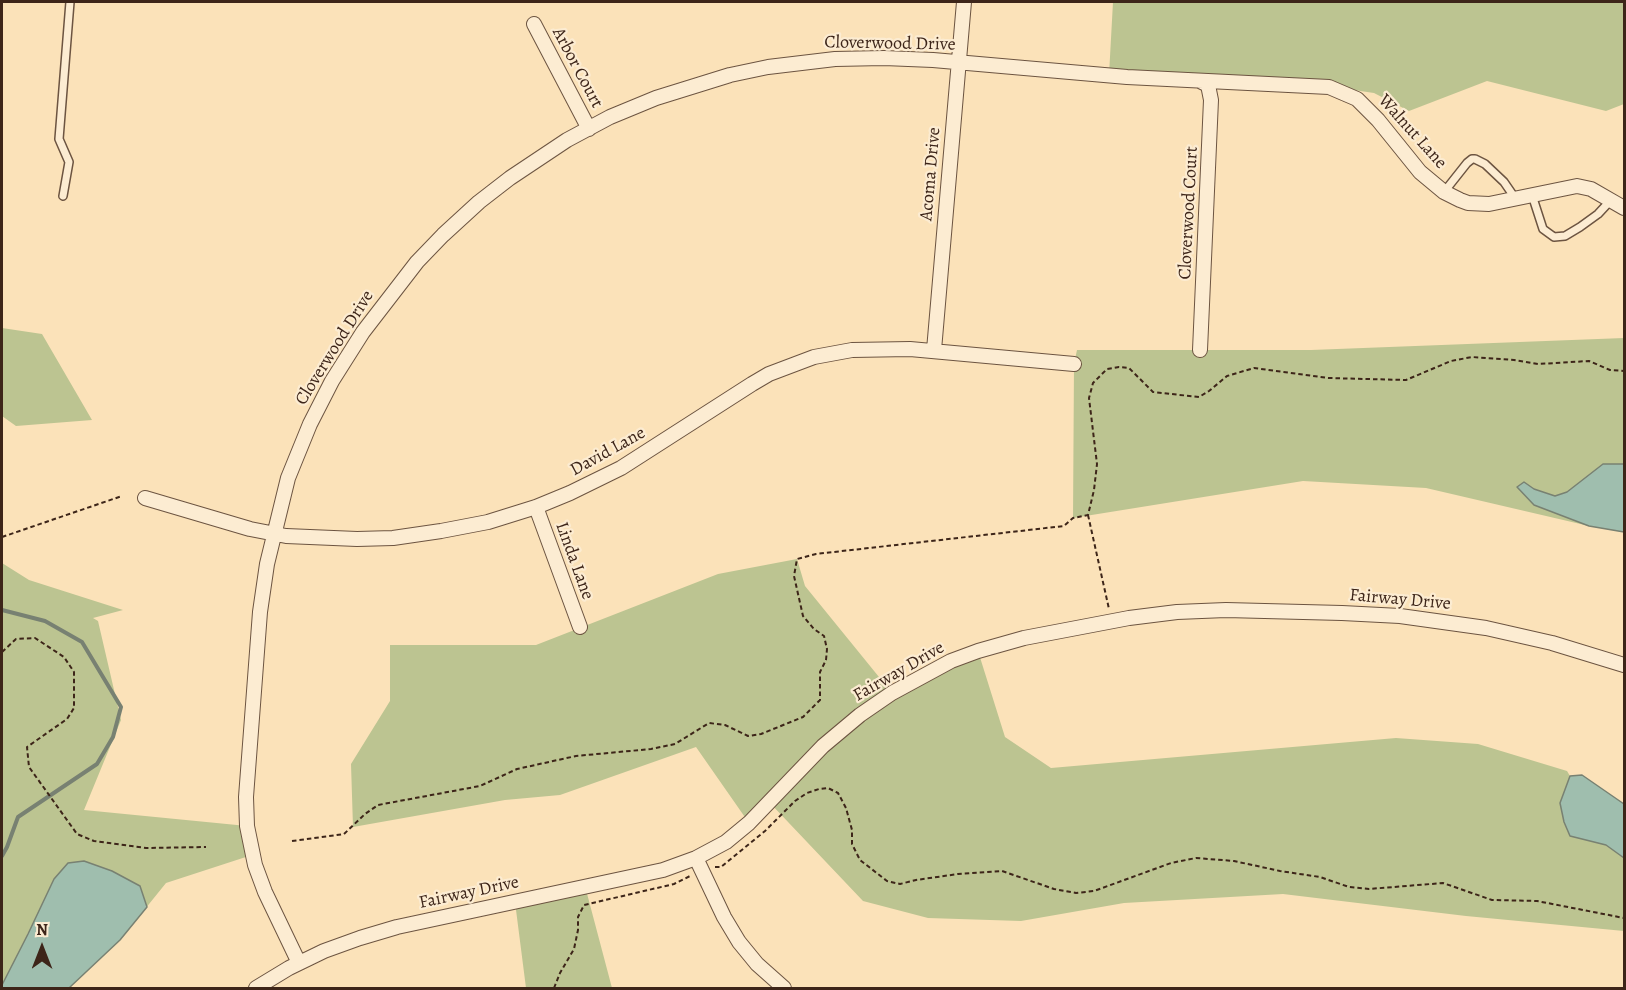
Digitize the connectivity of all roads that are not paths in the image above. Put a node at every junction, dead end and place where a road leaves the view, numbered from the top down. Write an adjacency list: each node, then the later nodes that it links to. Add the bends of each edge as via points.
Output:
1 (70, 2): 9 (lane, via 59,139 69,162)
2 (964, 2): 4 (street, Acoma Drive)
3 (534, 24): 6 (street, Arbor Court)
4 (959, 63): 5 (street, Cloverwood Drive); 6 (street, Cloverwood Drive, via 836,58 768,67 683,88); 13 (street, Acoma Drive)
5 (1200, 81): 7 (street, Walnut Lane, via 1320,85 1348,93 1378,120 1420,172); 14 (street, Cloverwood Court, via 1208,86 1211,100)
6 (589, 129): 18 (street, Cloverwood Drive, via 542,156 480,202 423,255 386,300 332,381 310,424 288,478)
7 (1444, 192): 10 (street, Walnut Lane, via 1476,204); 10 (lane, via 1467,163 1475,159 1504,182)
8 (1532, 195): 10 (street, Walnut Lane); 11 (street, Walnut Lane, via 1577,186); 11 (lane, via 1543,229 1554,237 1565,236 1580,227)
9 (63, 196)
10 (1515, 198)
11 (1611, 200): 12 (street, Walnut Lane)
12 (1624, 207)
13 (934, 350): 15 (street, David Lane); 17 (street, David Lane, via 872,348 796,363 752,384 621,468)
14 (1200, 350)
15 (1074, 364)
16 (146, 498): 18 (street, David Lane)
17 (536, 507): 18 (street, David Lane, via 488,522 393,538); 19 (street, Linda Lane)
18 (273, 533): 22 (street, Cloverwood Drive, via 260,612 247,826 265,892)
19 (580, 627)
20 (1624, 665): 21 (street, Fairway Drive, via 1486,628 1400,616 1177,612 1024,638 978,651 892,693 823,746 749,824)
21 (696, 858): 22 (street, Fairway Drive, via 663,870 397,927); 24 (street, via 739,942)
22 (299, 963): 23 (street, Fairway Drive)
23 (256, 988)
24 (784, 988)

